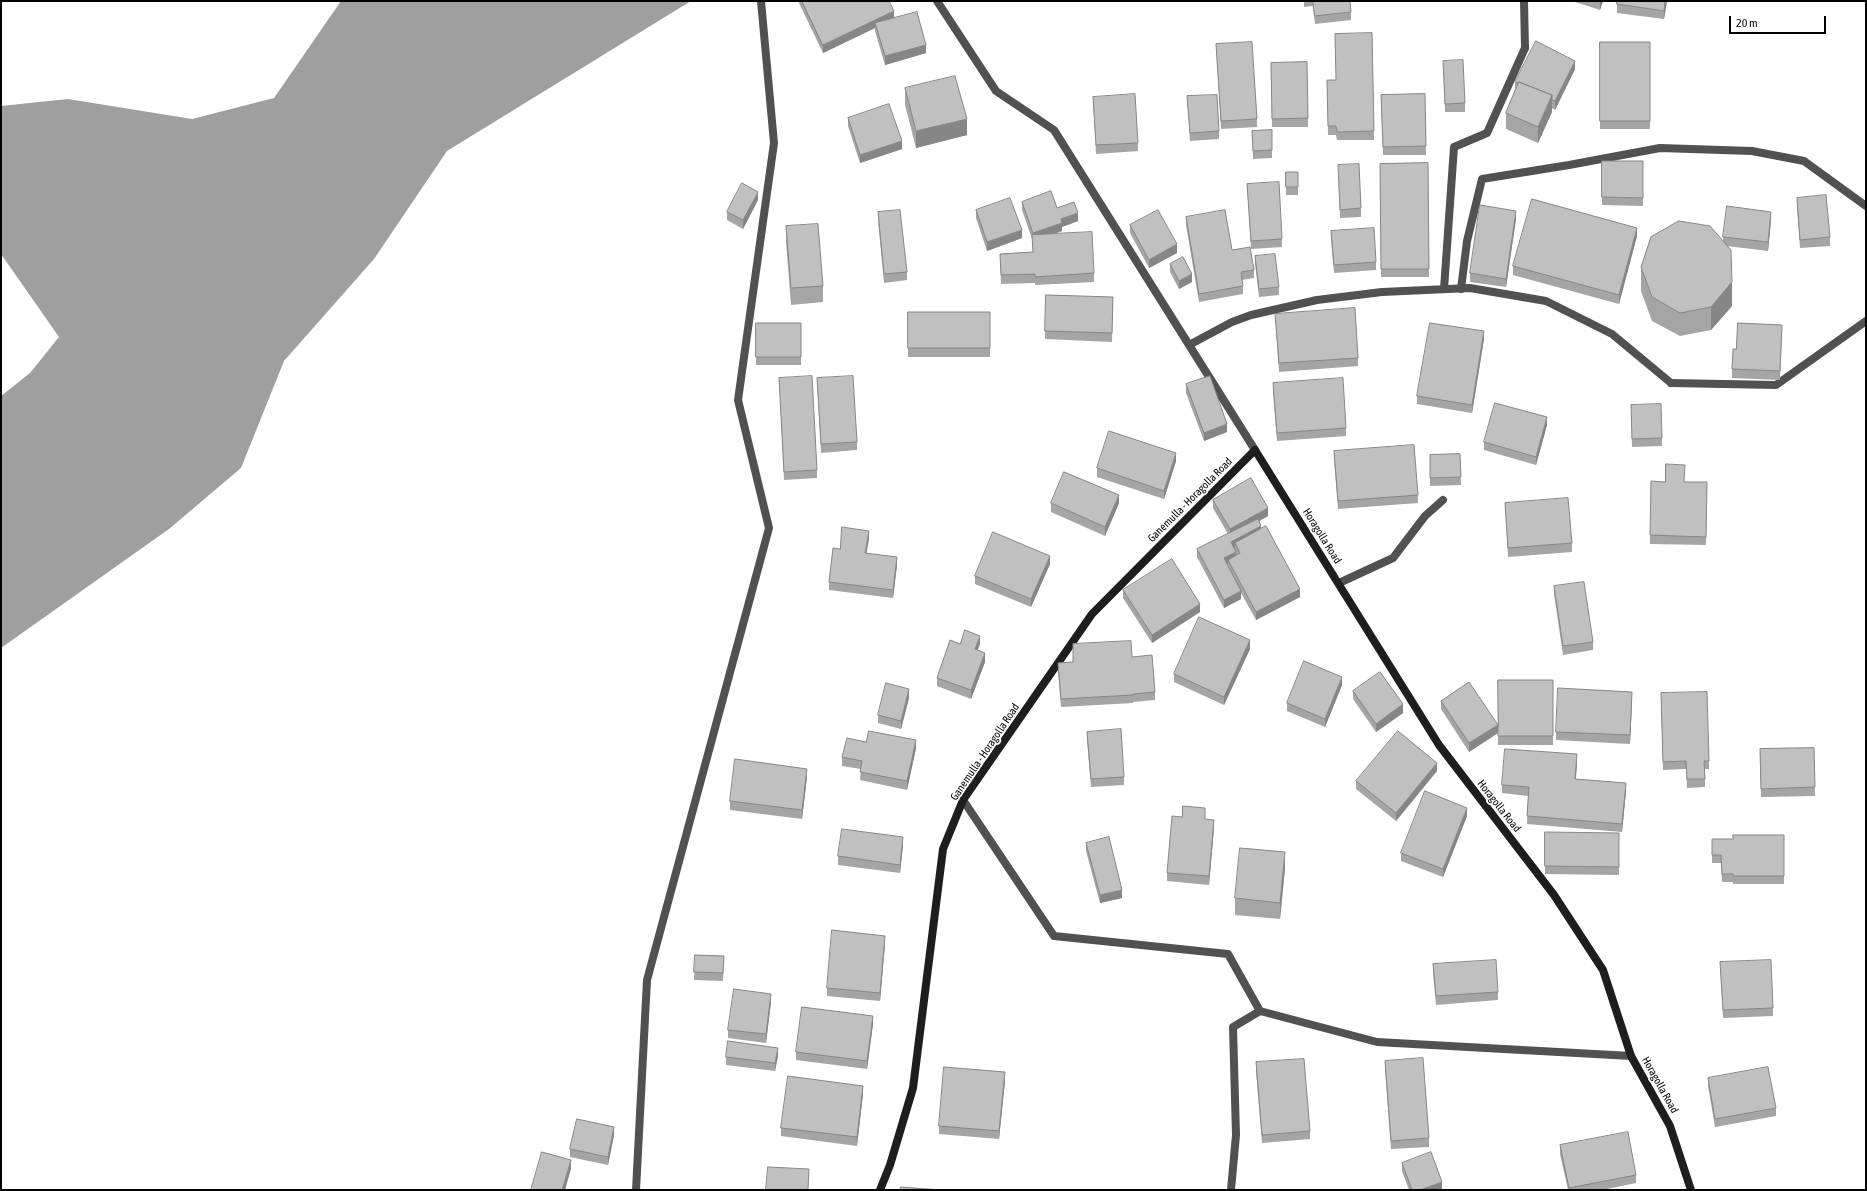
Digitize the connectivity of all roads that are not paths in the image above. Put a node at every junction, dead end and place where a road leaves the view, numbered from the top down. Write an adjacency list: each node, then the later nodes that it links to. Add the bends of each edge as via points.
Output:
1 (761, 1): 15 (street, via 774,143 738,400 769,528 647,980)
2 (937, 1): 8 (street, via 996,91 1054,130)
3 (1524, 1): 5 (street, via 1525,48 1487,133 1454,147)
4 (1866, 206): 6 (street, via 1804,161 1752,151 1660,148 1482,179 1467,241)
5 (1444, 289): 6 (street); 8 (street, via 1382,292 1317,300 1251,315)
6 (1461, 289): 7 (street, via 1470,288 1546,301 1612,334 1671,383 1776,385)
7 (1866, 321)
8 (1189, 345): 9 (street)
9 (1255, 450): 11 (street, Horagolla Road); 12 (street, Ganemulla - Horagolla Road, via 1092,614)
10 (1442, 500): 11 (street, via 1425,516 1393,558)
11 (1339, 583): 14 (street, Horagolla Road, via 1439,745 1554,895 1603,970)
12 (963, 800): 13 (street, via 1054,936 1228,954); 16 (street, Ganemulla - Horagolla Road, via 944,849 913,1088)
13 (1260, 1011): 14 (street, via 1377,1042); 17 (street, via 1233,1027 1236,1135)
14 (1631, 1056): 18 (street, Horagolla Road, via 1670,1126)
15 (636, 1190)
16 (880, 1190)
17 (1231, 1190)
18 (1691, 1190)

